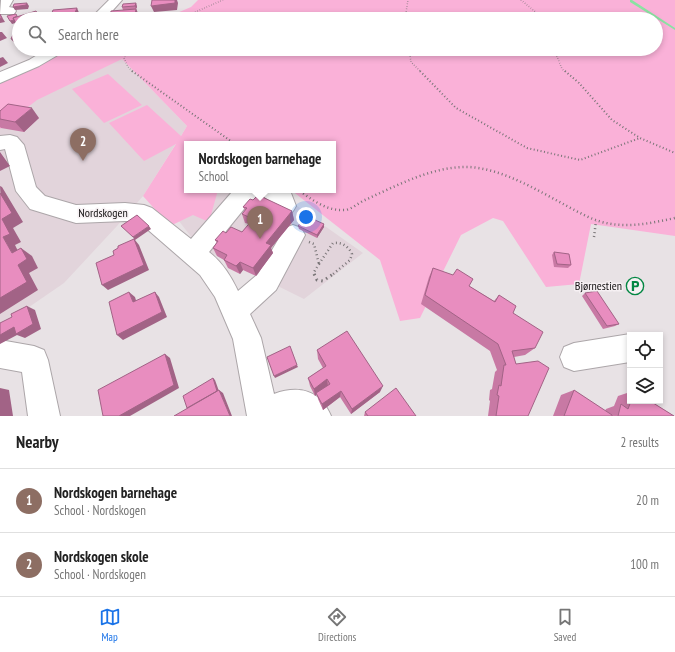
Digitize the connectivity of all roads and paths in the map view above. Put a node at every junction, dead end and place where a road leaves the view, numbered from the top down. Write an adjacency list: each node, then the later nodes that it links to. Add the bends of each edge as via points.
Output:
1 (116, 0): 7 (street)
2 (215, 0): 6 (path)
3 (222, 0): 6 (path)
4 (408, 0): 9 (path)
5 (521, 0): 10 (path)
6 (209, 4): 8 (path)
7 (104, 12)
8 (193, 12)
9 (406, 12)
10 (536, 12)
11 (46, 56): 15 (street)
12 (125, 56): 17 (path, via 124,60 130,72)
13 (410, 56): 16 (path, via 411,62 456,108 527,148 580,160)
14 (557, 56): 16 (path, via 562,69 579,83 612,120)
15 (0, 78)
16 (640, 138): 19 (path)
17 (231, 141)
18 (0, 143): 28 (street, Nordskogen, via 10,142 14,145 27,191 38,203 76,214 144,214)
19 (675, 153)
20 (249, 193): 28 (street, via 240,198)
21 (274, 193): 23 (street, via 283,199 285,206)
22 (302, 193): 25 (path, via 311,200 331,208 345,210 427,175 456,167 501,174)
23 (281, 211)
24 (675, 218): 25 (path, via 625,225)
25 (596, 221): 27 (path)
26 (293, 235): 29 (path, via 314,244); 30 (street, via 267,282)
27 (594, 237)
28 (188, 260): 30 (street, Nordskogen)
29 (319, 264): 29 (path, via 314,272 316,280 321,282 350,260 352,254 342,243 333,243)
30 (233, 308): 34 (street, Nordskogen, via 247,338)
31 (627, 348): 33 (street)
32 (0, 354): 35 (street, via 34,360)
33 (574, 357)
34 (262, 415): 36 (street, via 296,403 304,405)
35 (44, 416)
36 (315, 416)

